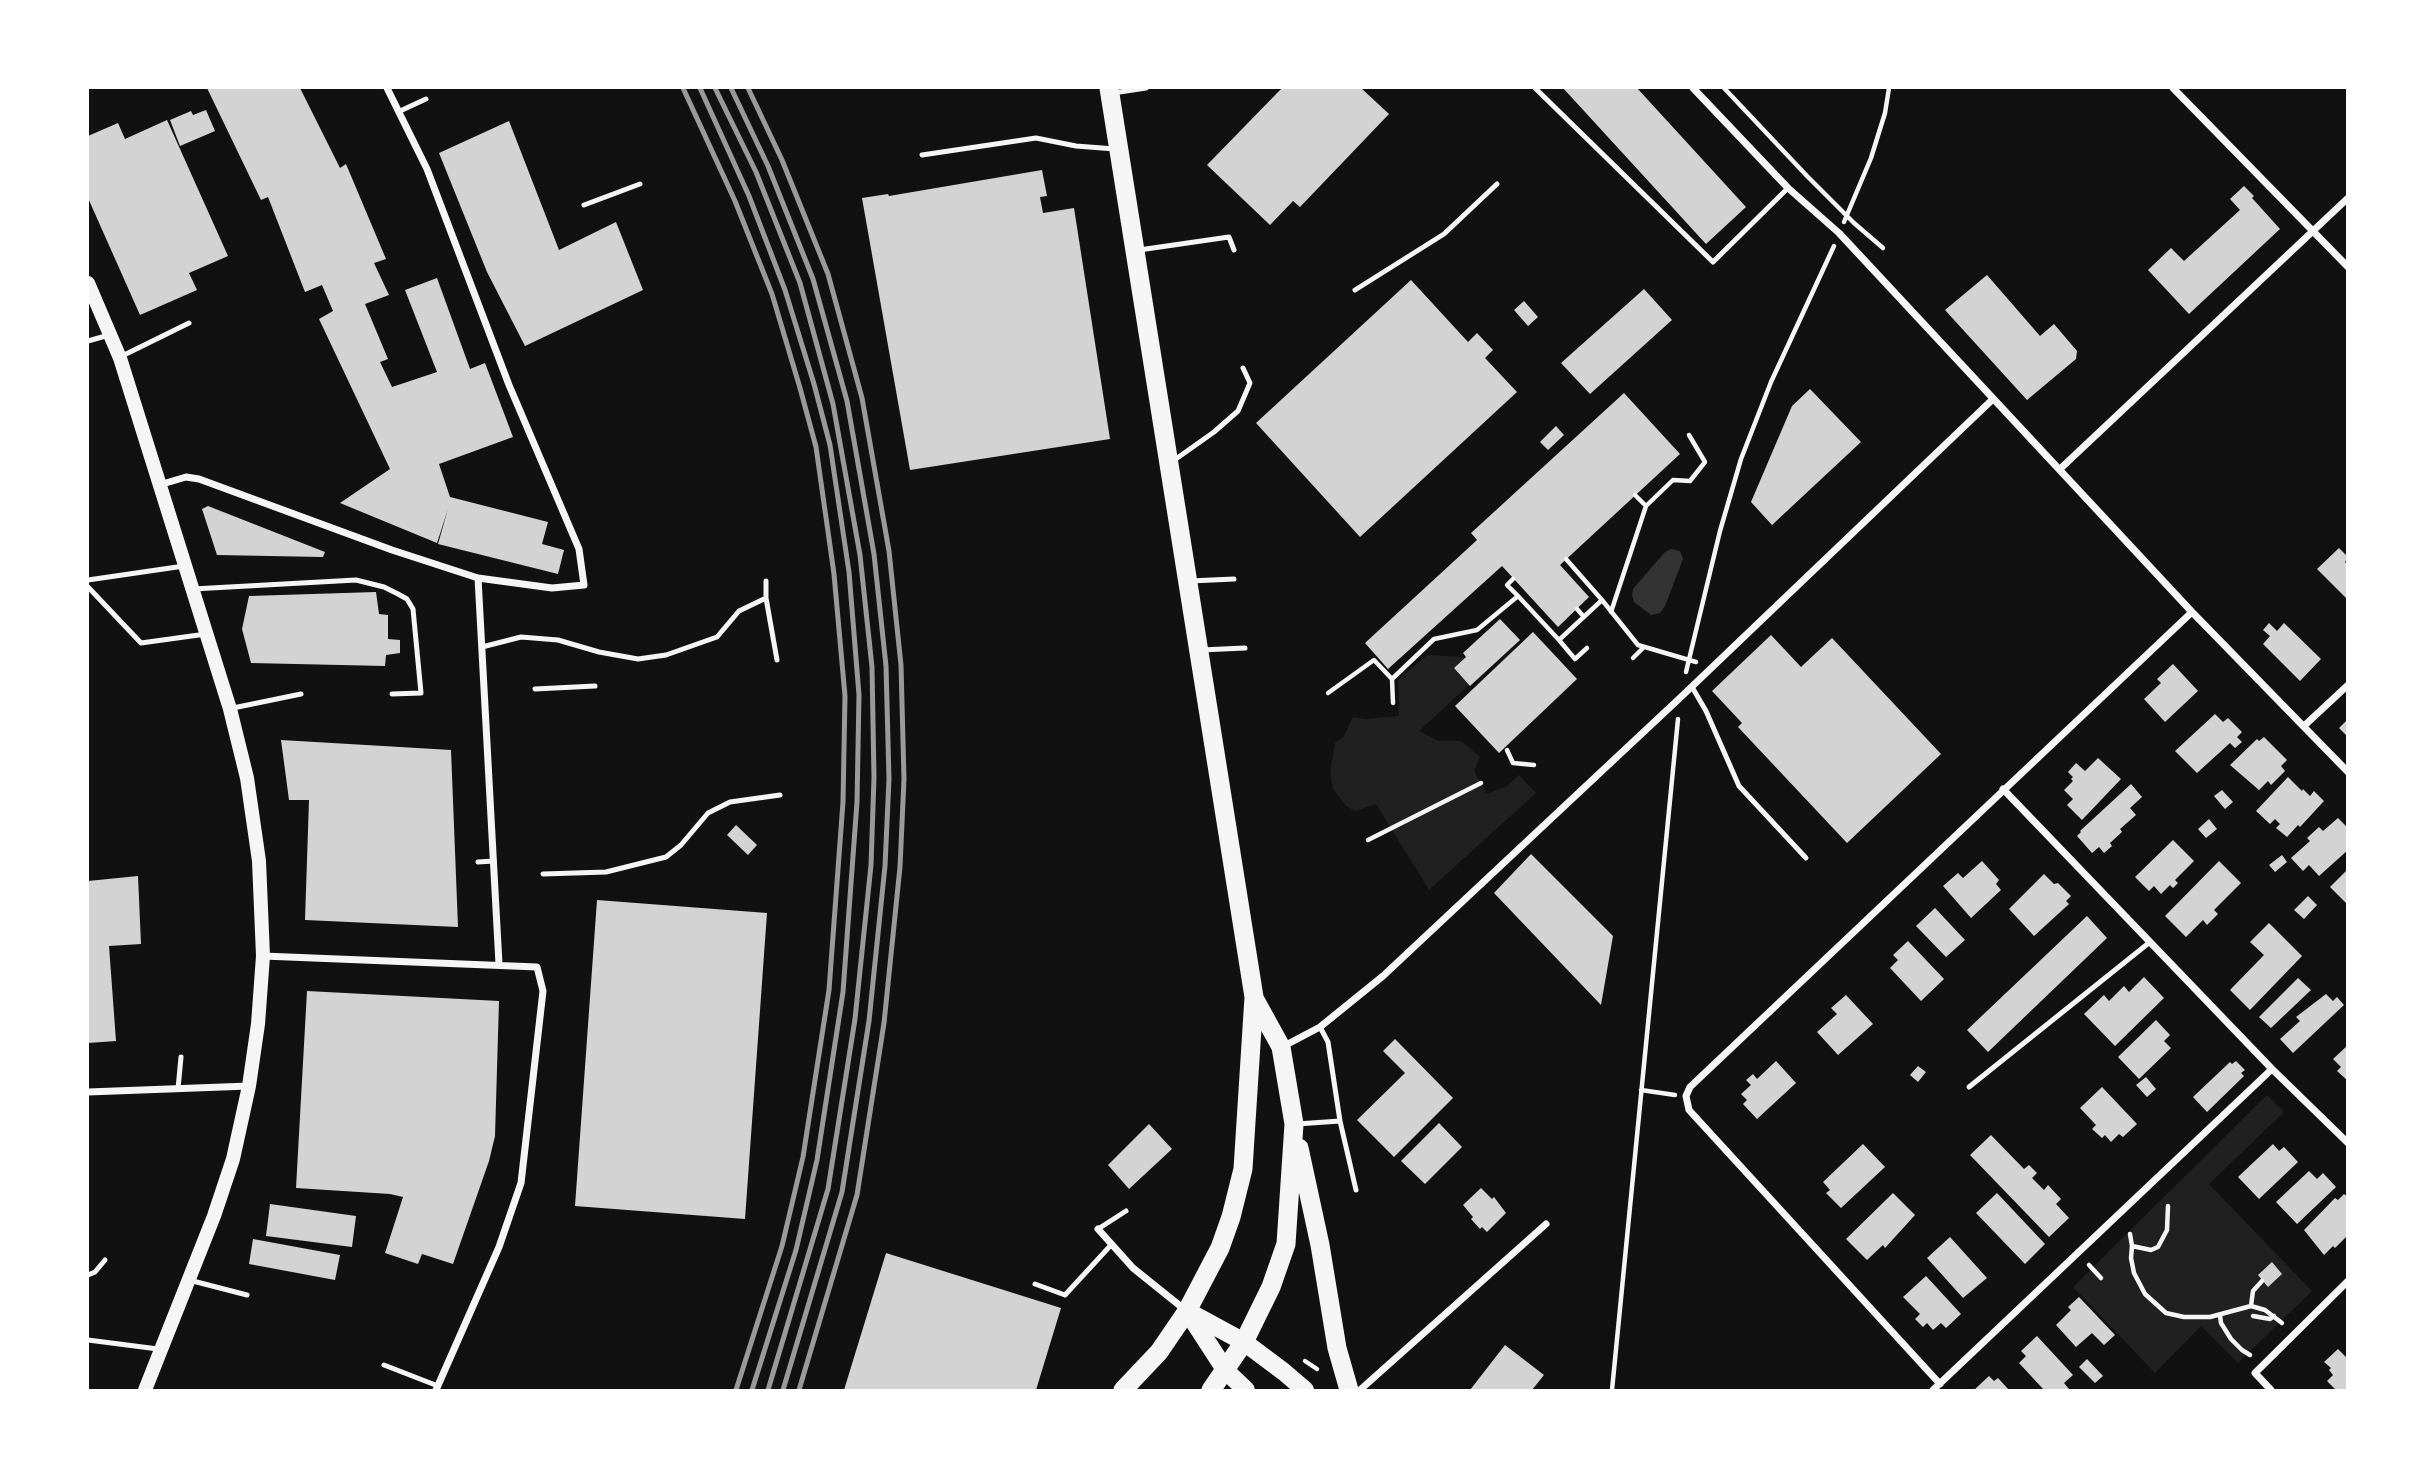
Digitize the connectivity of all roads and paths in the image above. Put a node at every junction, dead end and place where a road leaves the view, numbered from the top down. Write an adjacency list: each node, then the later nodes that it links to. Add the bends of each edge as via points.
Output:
1 (387, 88): 10 (street)
2 (1146, 88): 8 (lane)
3 (1535, 88): 15 (lane, via 1713,262)
4 (1693, 88): 15 (street)
5 (1724, 88): 18 (path)
6 (1889, 88): 18 (path, via 1871,158)
7 (2173, 88): 19 (street)
8 (1109, 90): 11 (highway)
9 (426, 99): 10 (lane)
10 (400, 111): 41 (street, via 579,550 584,585 552,589)
11 (1118, 149): 12 (lane, via 1036,138); 23 (highway)
12 (922, 155)
13 (640, 184): 17 (lane)
14 (1497, 184): 26 (lane, via 1444,234)
15 (1788, 188): 32 (street, via 1839,233)
16 (2347, 198): 19 (street)
17 (584, 205)
18 (1846, 217): 21 (path)
19 (2313, 232): 24 (street); 35 (street)
20 (1833, 248): 65 (path, via 1741,459)
21 (1883, 248)
22 (1234, 250): 23 (lane, via 1229,237)
23 (1135, 251): 34 (highway)
24 (2347, 267)
25 (88, 283): 28 (main road)
26 (1355, 290)
27 (189, 323): 30 (lane)
28 (109, 335): 29 (lane); 30 (main road)
29 (88, 341)
30 (120, 358): 36 (main road)
31 (1243, 368): 34 (lane, via 1250,383 1238,411)
32 (1993, 399): 35 (street); 71 (street)
33 (1689, 435): 38 (path, via 1705,462 1690,481 1673,480)
34 (1168, 464): 46 (highway)
35 (2060, 469): 54 (street)
36 (158, 485): 40 (main road); 41 (street, via 186,477 199,479)
37 (1635, 495): 38 (path)
38 (1646, 506): 53 (path)
39 (1566, 559): 51 (path)
40 (184, 566): 44 (lane); 48 (main road)
41 (478, 579): 58 (street)
42 (1234, 579): 46 (lane)
43 (1513, 579): 49 (path, via 1507,585)
44 (88, 580)
45 (766, 581): 50 (lane)
46 (1187, 581): 62 (highway)
47 (88, 587): 56 (lane, via 141,643)
48 (191, 589): 56 (main road); 75 (lane, via 356,580 398,594 413,609 421,692)
49 (1518, 596): 57 (path); 68 (path, via 1477,630 1434,639)
50 (766, 598): 58 (lane, via 739,611 717,636 666,655 638,659 558,640 521,637); 64 (lane)
51 (1602, 600): 53 (path); 55 (path)
52 (1577, 609): 55 (path)
53 (1611, 611): 59 (path)
54 (2192, 612): 79 (street); 84 (street)
55 (1584, 617): 57 (path)
56 (206, 634): 77 (main road)
57 (1559, 640): 61 (path, via 1575,659)
58 (482, 647): 89 (street)
59 (1644, 647): 63 (path); 65 (path)
60 (1245, 648): 62 (lane)
61 (1587, 649)
62 (1198, 650): 94 (highway)
63 (1633, 658)
64 (777, 660)
65 (1688, 660): 66 (path); 67 (path)
66 (1696, 662)
67 (1685, 675)
68 (1392, 679): 73 (path, via 1374,660); 76 (path)
69 (2347, 685): 79 (street)
70 (595, 686): 72 (lane)
71 (1692, 687): 87 (lane, via 1740,786); 95 (street, via 1383,976)
72 (535, 689)
73 (1328, 693)
74 (301, 694): 77 (lane)
75 (392, 694)
76 (1393, 703)
77 (230, 709): 92 (main road, via 247,778 259,861)
78 (1678, 718): 102 (path)
79 (2304, 726): 82 (street)
80 (1507, 750): 81 (path, via 1512,765)
81 (1534, 765)
82 (2347, 772)
83 (1481, 783): 86 (path)
84 (2003, 789): 91 (street); 104 (street, via 1690,1087)
85 (780, 795): 90 (lane, via 730,802 708,813 666,857 606,872)
86 (1368, 840)
87 (1806, 859)
88 (478, 862): 89 (lane)
89 (494, 862): 93 (street)
90 (543, 874)
91 (2150, 942): 98 (street); 100 (lane)
92 (263, 956): 93 (street); 99 (main road)
93 (499, 964): 138 (street, via 537,967 543,990 521,1183 499,1247)
94 (1254, 997): 96 (highway); 126 (highway, via 1239,1190 1220,1248)
95 (1320, 1027): 96 (street); 105 (lane, via 1328,1042)
96 (1281, 1047): 106 (highway)
97 (181, 1057): 101 (lane)
98 (2272, 1069): 107 (street); 137 (street)
99 (249, 1086): 101 (street); 120 (main road, via 233,1159)
100 (1969, 1087)
101 (178, 1088): 103 (street)
102 (1641, 1090): 104 (path); 146 (path)
103 (88, 1092)
104 (1686, 1096): 137 (street, via 1689,1110)
105 (1340, 1121): 106 (lane); 108 (lane)
106 (1294, 1124): 132 (highway, via 1286,1244); 144 (highway)
107 (2347, 1143)
108 (1356, 1191)
109 (2168, 1206): 115 (path, via 2167,1230 2158,1247)
110 (1126, 1210): 112 (lane)
111 (1546, 1224): 145 (street)
112 (1098, 1229): 114 (street)
113 (2130, 1234): 115 (path)
114 (1111, 1245): 123 (lane, via 1065,1295); 126 (street)
115 (2132, 1246): 127 (path, via 2134,1273 2145,1294 2165,1314)
116 (105, 1260): 118 (lane)
117 (2089, 1265): 119 (path)
118 (88, 1275)
119 (2101, 1278)
120 (189, 1280): 124 (lane); 133 (main road)
121 (2262, 1281): 125 (path, via 2253,1291)
122 (2347, 1281): 147 (street, via 2255,1373)
123 (1035, 1284)
124 (247, 1295)
125 (2251, 1306): 127 (path); 129 (path)
126 (1187, 1311): 132 (main road); 136 (main road); 140 (highway, via 1159,1352)
127 (2220, 1315): 134 (path, via 2221,1328)
128 (2253, 1316): 129 (path)
129 (2274, 1316): 130 (path)
130 (2282, 1323)
131 (88, 1340): 133 (lane)
132 (1244, 1342): 136 (highway); 143 (main road)
133 (161, 1349): 139 (main road)
134 (2250, 1355)
135 (384, 1365): 138 (lane)
136 (1226, 1371): 141 (highway); 142 (main road)
137 (1936, 1387)
138 (437, 1388)
139 (145, 1391)
140 (1123, 1391)
141 (1211, 1391)
142 (1246, 1391)
143 (1305, 1391)
144 (1349, 1391)
145 (1360, 1391)
146 (1612, 1391)
147 (2271, 1391)

